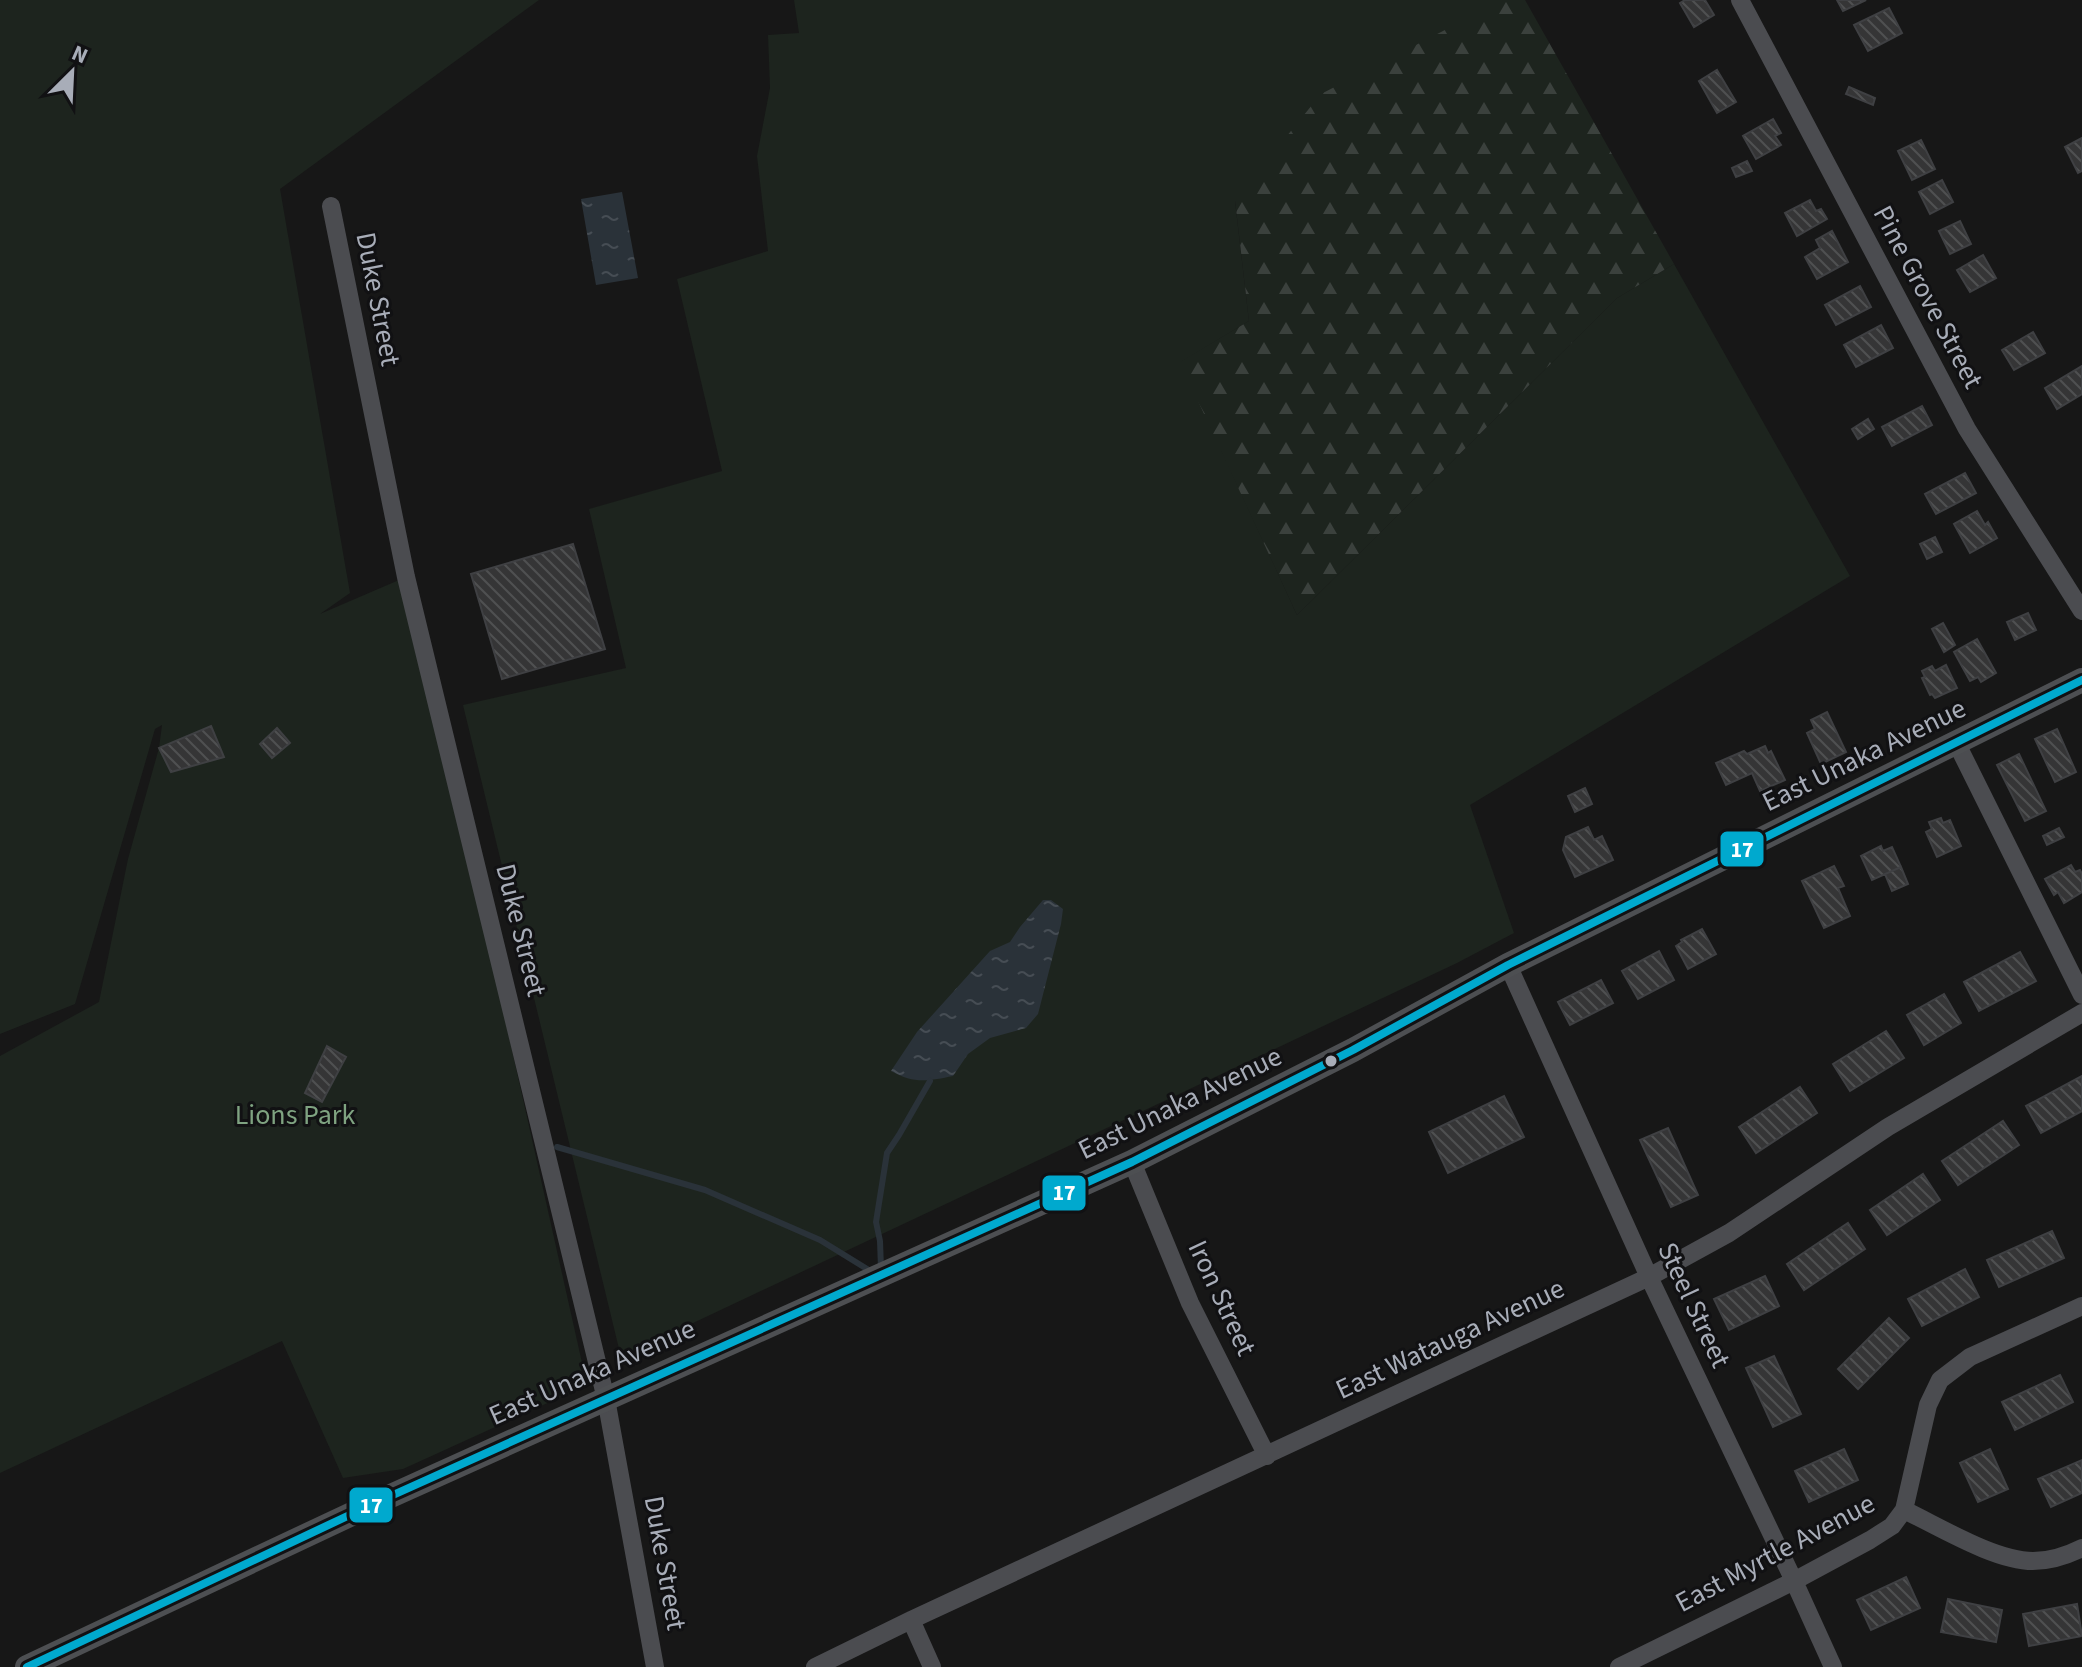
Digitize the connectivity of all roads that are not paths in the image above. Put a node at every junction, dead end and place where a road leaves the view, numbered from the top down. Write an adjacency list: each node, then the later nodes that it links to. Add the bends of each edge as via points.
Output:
1 (1740, 0): 3 (street, Pine Grove Street, via 1967,429)
2 (331, 206): 12 (street, Duke Street, via 406,577)
3 (2082, 611)
4 (2082, 680): 5 (main road, East Unaka Avenue)
5 (1956, 742): 6 (main road, East Unaka Avenue); 7 (street)
6 (1508, 965): 9 (main road, East Unaka Avenue); 10 (street, Steel Street)
7 (2082, 995)
8 (2082, 1013): 10 (street, East Watauga Avenue, via 1888,1127 1729,1233)
9 (1132, 1162): 12 (main road, East Unaka Avenue); 13 (street, Iron Street, via 1190,1303)
10 (1649, 1277): 13 (street, East Watauga Avenue); 16 (street, Steel Street)
11 (2082, 1306): 14 (street, East Myrtle Avenue, via 1970,1357 1940,1380 1928,1405)
12 (606, 1399): 18 (main road, East Unaka Avenue); 19 (street, Duke Street)
13 (1267, 1456): 17 (street, East Watauga Avenue)
14 (1904, 1510): 15 (street, via 2005,1558 2036,1562); 16 (street, East Myrtle Avenue, via 1892,1526)
15 (2082, 1548)
16 (1794, 1581): 22 (street, East Myrtle Avenue); 23 (street, Steel Street)
17 (911, 1620): 20 (street, East Watauga Avenue); 21 (street)
18 (27, 1667)
19 (655, 1667)
20 (815, 1667)
21 (932, 1667)
22 (1619, 1667)
23 (1833, 1667)

